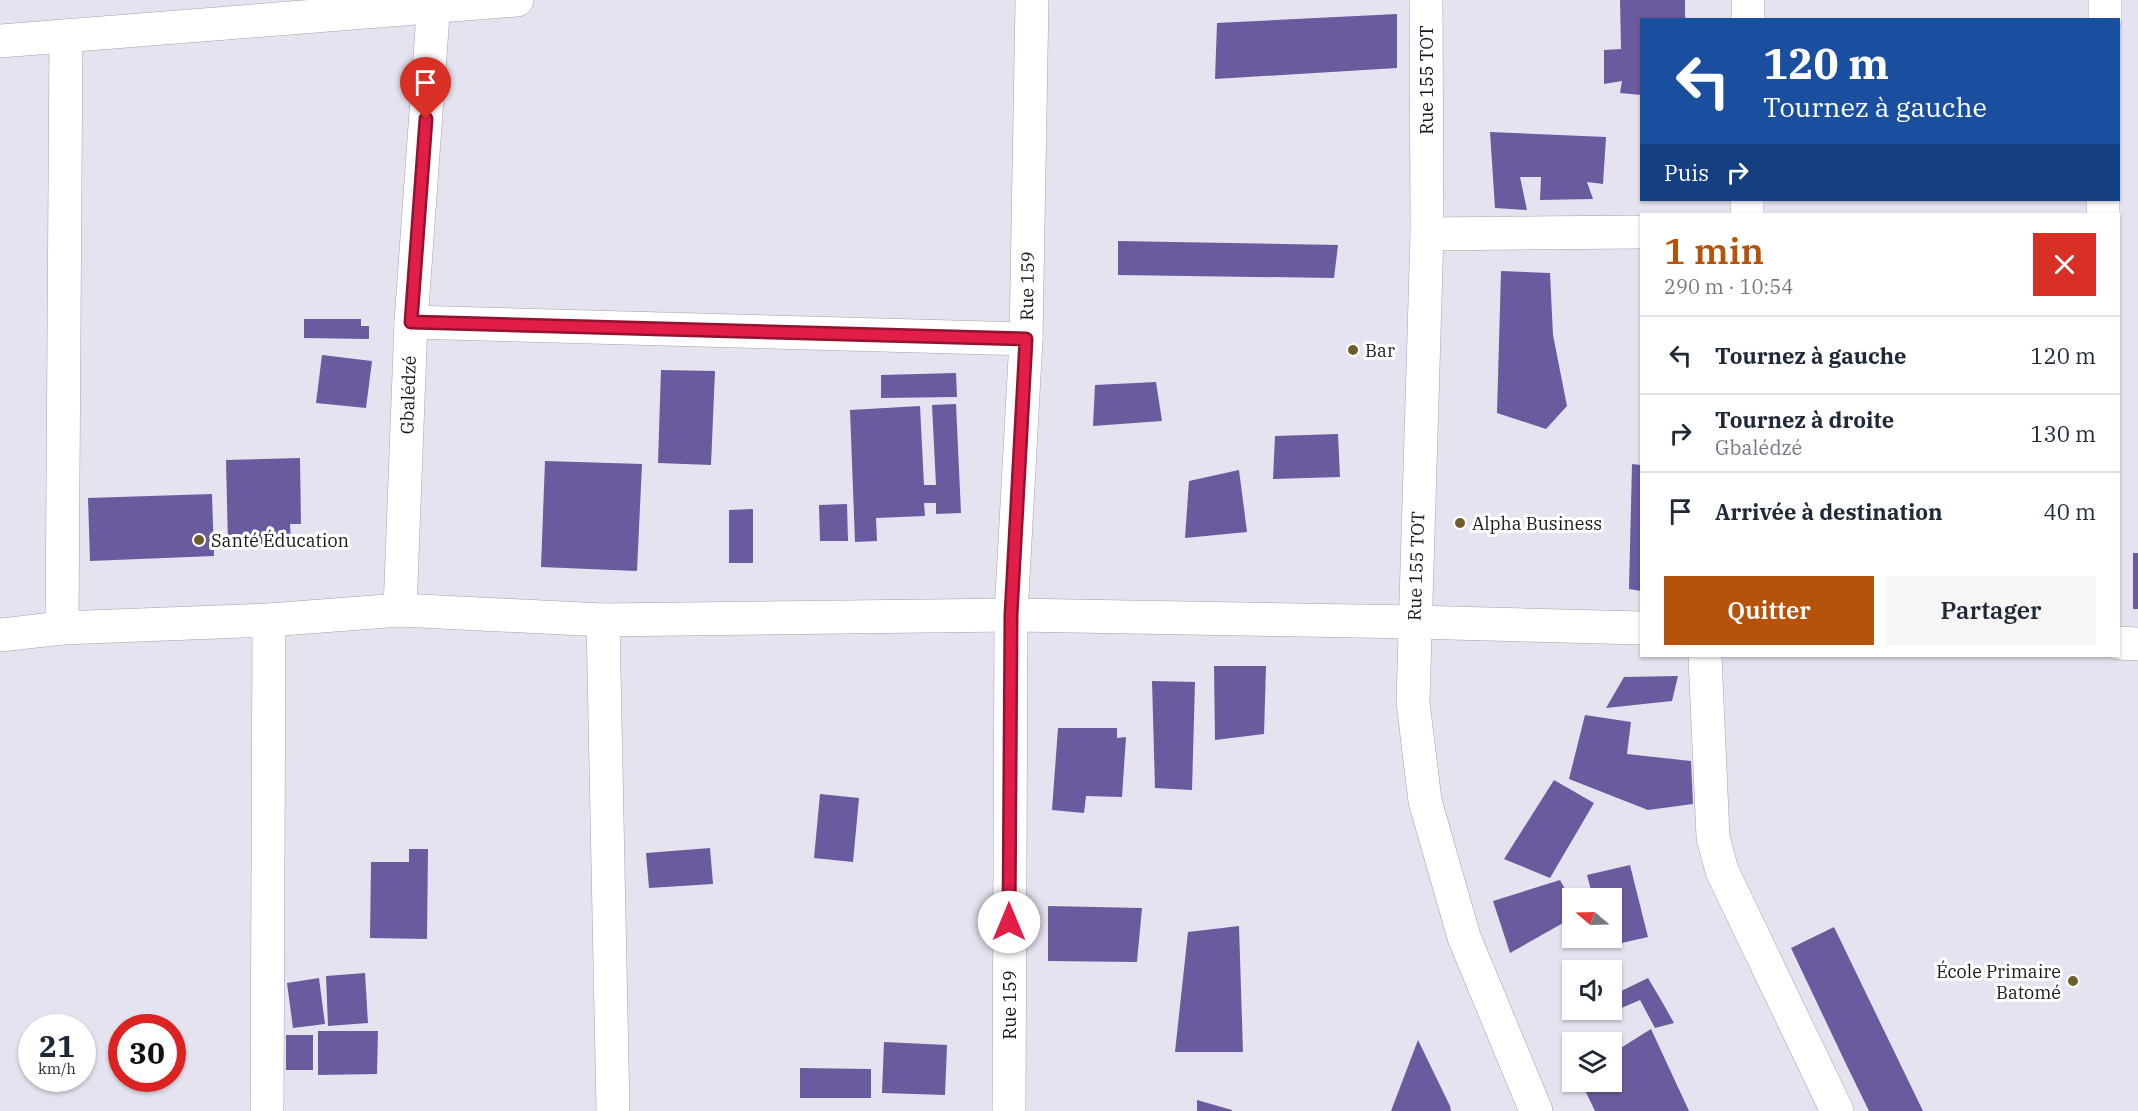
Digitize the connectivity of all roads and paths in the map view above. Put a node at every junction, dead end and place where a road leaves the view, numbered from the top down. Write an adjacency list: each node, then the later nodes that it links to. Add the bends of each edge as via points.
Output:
1 (517, 0): 6 (street)
2 (1032, 0): 14 (street, Rue 159)
3 (1426, 0): 12 (street, Rue 155 TOT)
4 (1748, 0): 7 (street)
5 (2105, 0): 8 (street)
6 (434, 3): 9 (street); 13 (street, Gbalédzé)
7 (1748, 18)
8 (2105, 18)
9 (66, 36): 10 (street); 20 (street)
10 (0, 41)
11 (1640, 232): 12 (street)
12 (1427, 234): 19 (street, Rue 155 TOT)
13 (411, 322): 14 (street); 15 (street, Gbalédzé)
14 (1026, 339): 16 (street, Rue 159)
15 (400, 610): 17 (street); 18 (street)
16 (1011, 615): 18 (street); 19 (street); 28 (street, Rue 159)
17 (269, 620): 20 (street); 26 (street)
18 (603, 620): 27 (street)
19 (1414, 622): 21 (street); 29 (street, Rue 155 TOT, via 1413,702 1425,801 1464,937)
20 (62, 628): 22 (street)
21 (1640, 628)
22 (0, 634)
23 (2120, 643): 24 (street)
24 (2138, 644)
25 (1705, 657): 30 (street, via 1713,837 1722,871)
26 (267, 1111)
27 (613, 1111)
28 (1009, 1111)
29 (1536, 1111)
30 (1837, 1111)

